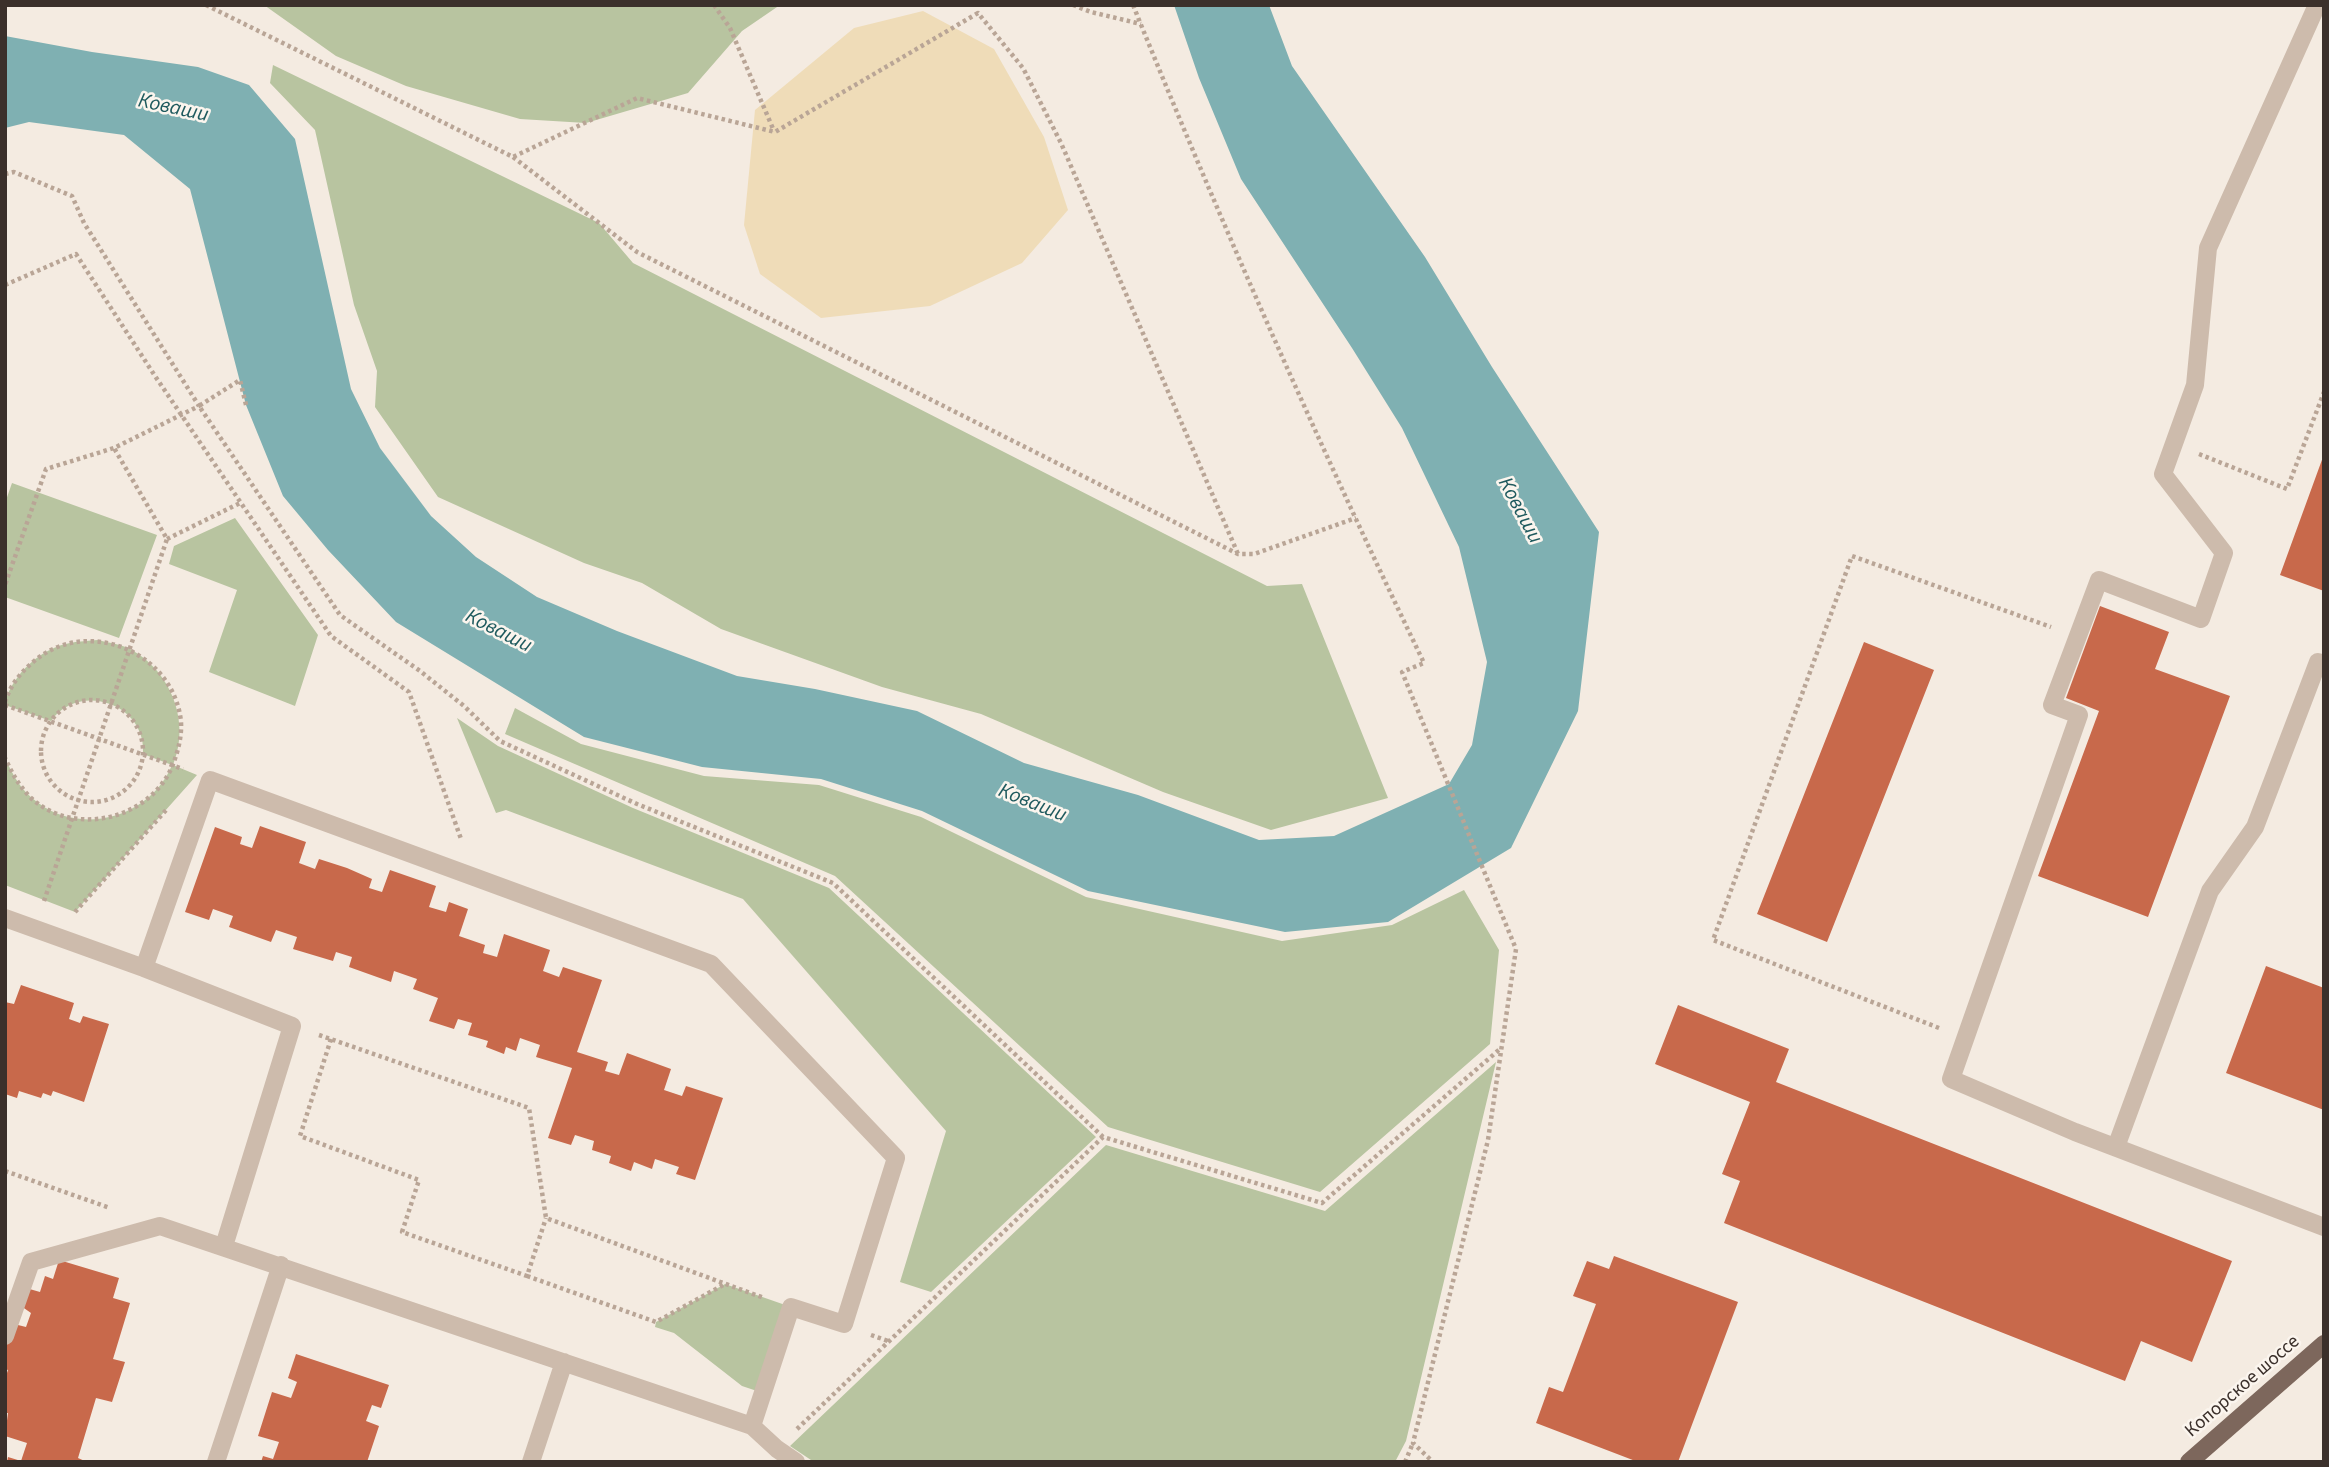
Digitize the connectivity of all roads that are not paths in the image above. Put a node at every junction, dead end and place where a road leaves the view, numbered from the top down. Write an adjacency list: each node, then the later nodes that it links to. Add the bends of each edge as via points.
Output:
1 (2317, 5): 5 (street, via 2208,248 2195,385 2164,474 2224,553 2201,619 2099,580 2052,705 2079,715 1951,1079)
2 (2324, 664): 5 (street, via 2318,662 2255,827 2210,891)
3 (5, 918): 4 (street)
4 (144, 968): 7 (street, via 292,1026); 12 (street, via 210,780 711,964 896,1158 844,1324 790,1307)
5 (2116, 1147): 6 (street)
6 (2324, 1227)
7 (224, 1246): 8 (street); 9 (street, via 160,1226 32,1262)
8 (281, 1265): 11 (street); 13 (street)
9 (5, 1336)
10 (2324, 1344): 16 (main road, Копорское шоссе)
11 (564, 1362): 12 (street); 14 (street)
12 (752, 1426): 15 (street)
13 (216, 1462)
14 (531, 1462)
15 (796, 1462)
16 (2189, 1462)

